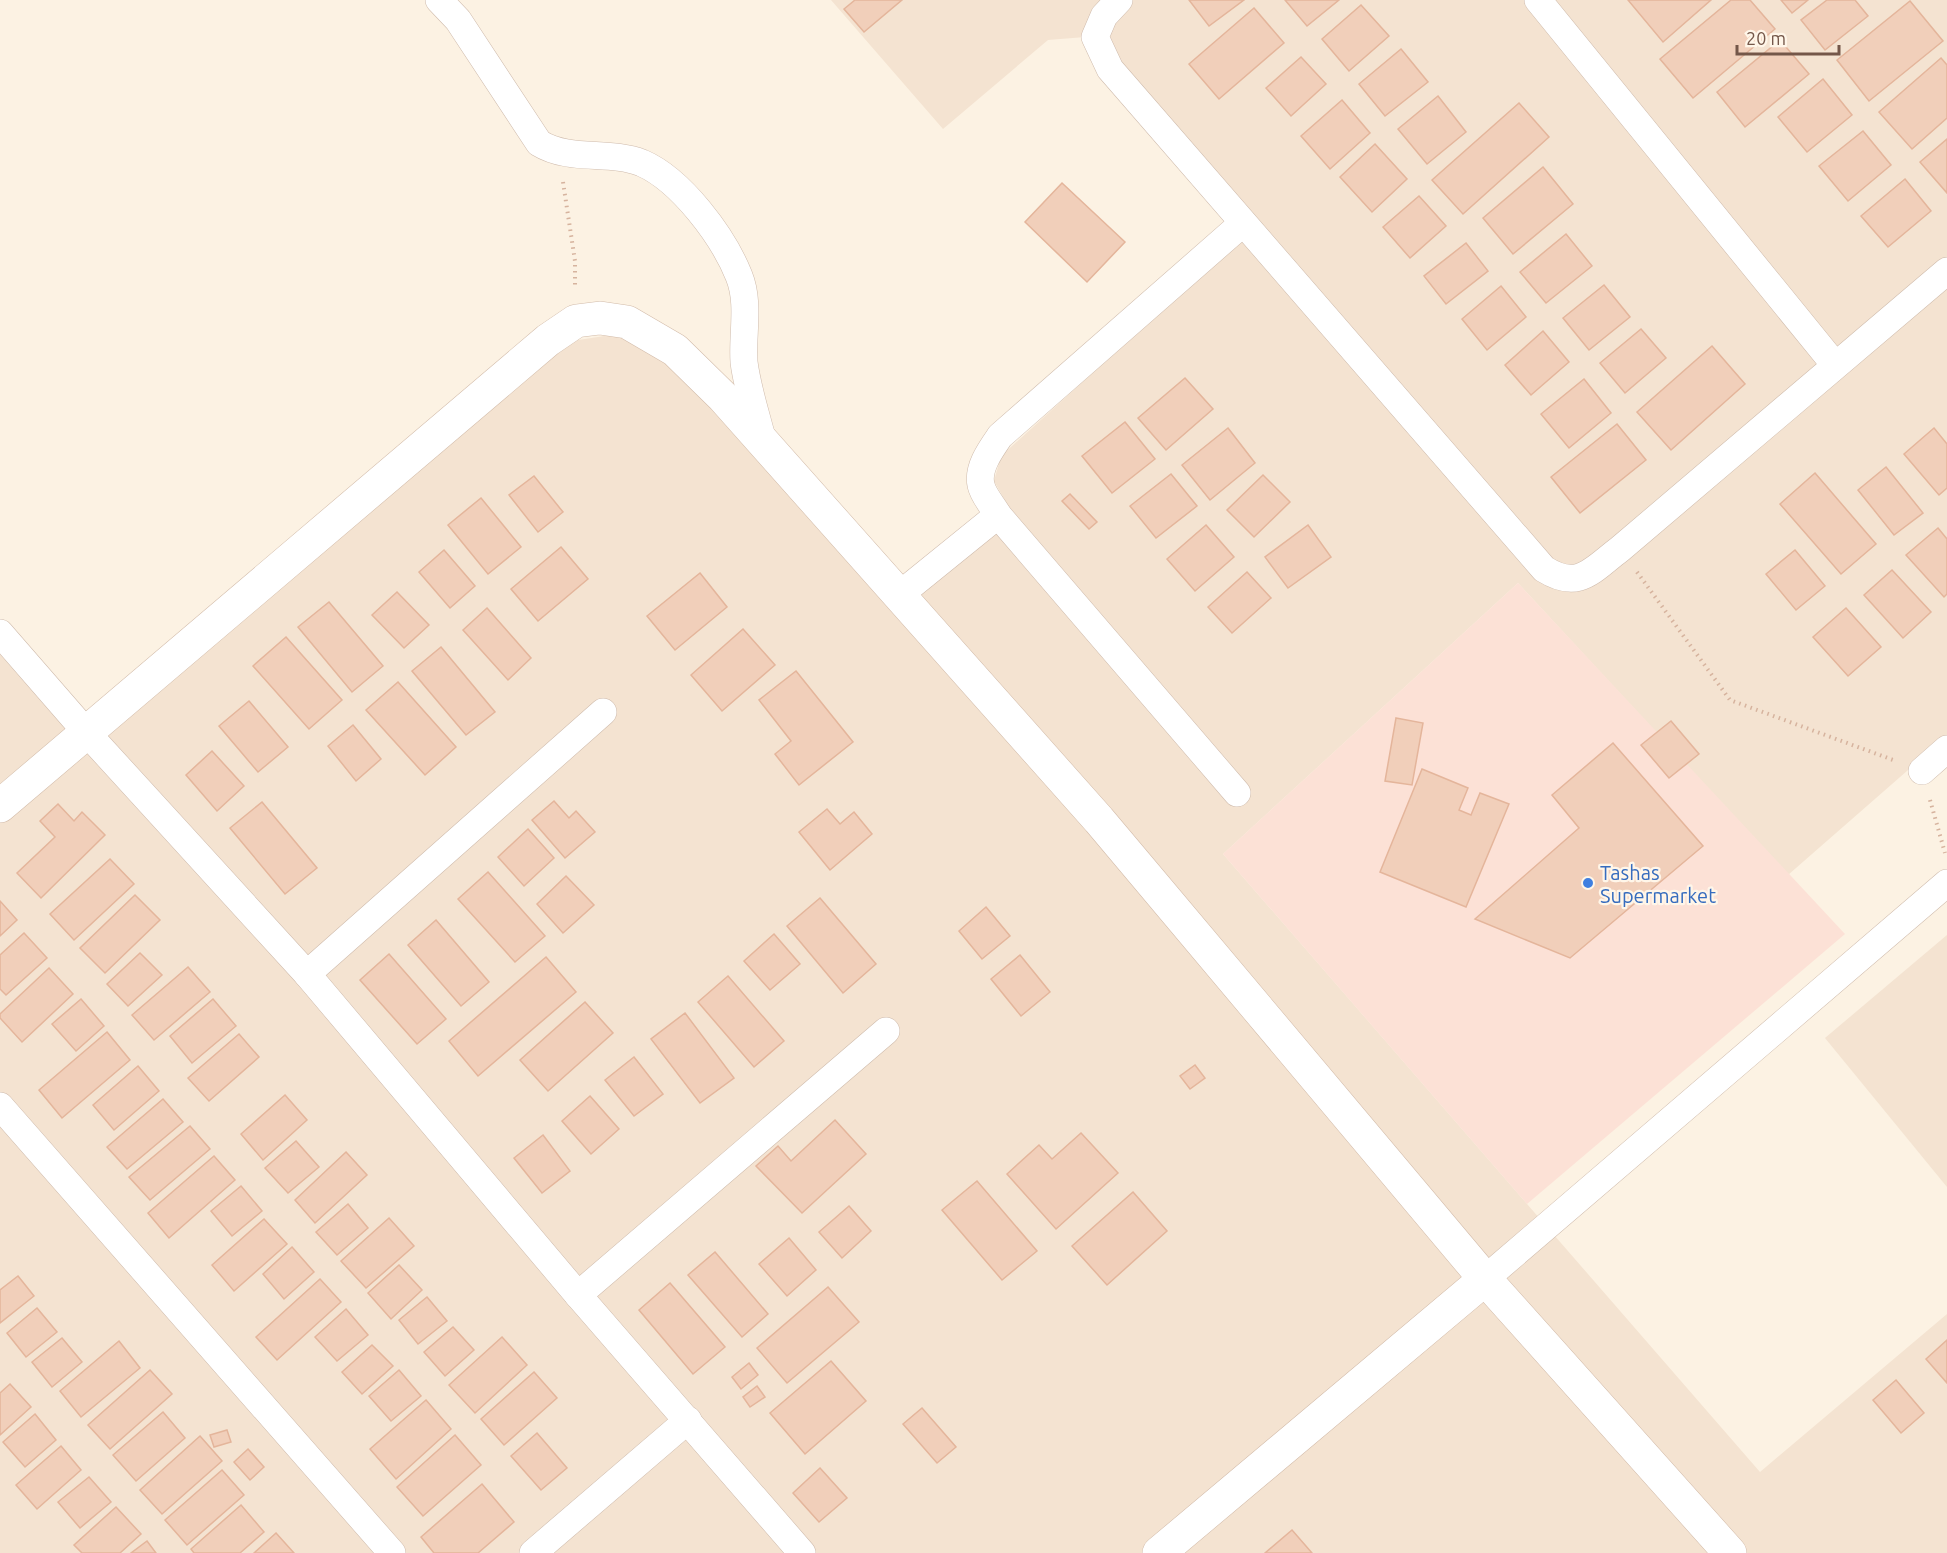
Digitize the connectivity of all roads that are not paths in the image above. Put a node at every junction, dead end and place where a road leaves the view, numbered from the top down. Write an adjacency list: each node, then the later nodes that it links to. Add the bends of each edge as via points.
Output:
1 (439, 0): 7 (street, via 458,20 539,143 567,153 640,163 669,178 693,202 739,276 745,303 744,363)
2 (1119, 0): 4 (street, via 1104,16 1095,37 1103,58)
3 (1538, 0): 6 (street)
4 (1243, 223): 6 (street, via 1544,569 1567,581 1579,578 1620,549); 8 (street, via 1000,436 988,453 981,485)
5 (1947, 271): 6 (street)
6 (1835, 365)
7 (762, 438): 9 (street); 12 (street, via 689,364 649,333 600,318 576,321 548,340)
8 (998, 515): 9 (street); 15 (street)
9 (898, 596): 21 (street, via 1099,820)
10 (0, 633): 12 (street)
11 (603, 712): 18 (street)
12 (87, 733): 16 (street); 18 (street)
13 (1947, 749): 14 (street)
14 (1922, 771)
15 (1237, 793)
16 (0, 806)
17 (1947, 883): 21 (street)
18 (307, 974): 22 (street)
19 (886, 1031): 22 (street)
20 (0, 1106): 24 (street)
21 (1485, 1279): 27 (street); 28 (street)
22 (578, 1295): 23 (street)
23 (688, 1420): 25 (street); 26 (street)
24 (392, 1553)
25 (533, 1553)
26 (802, 1553)
27 (1159, 1553)
28 (1730, 1553)

